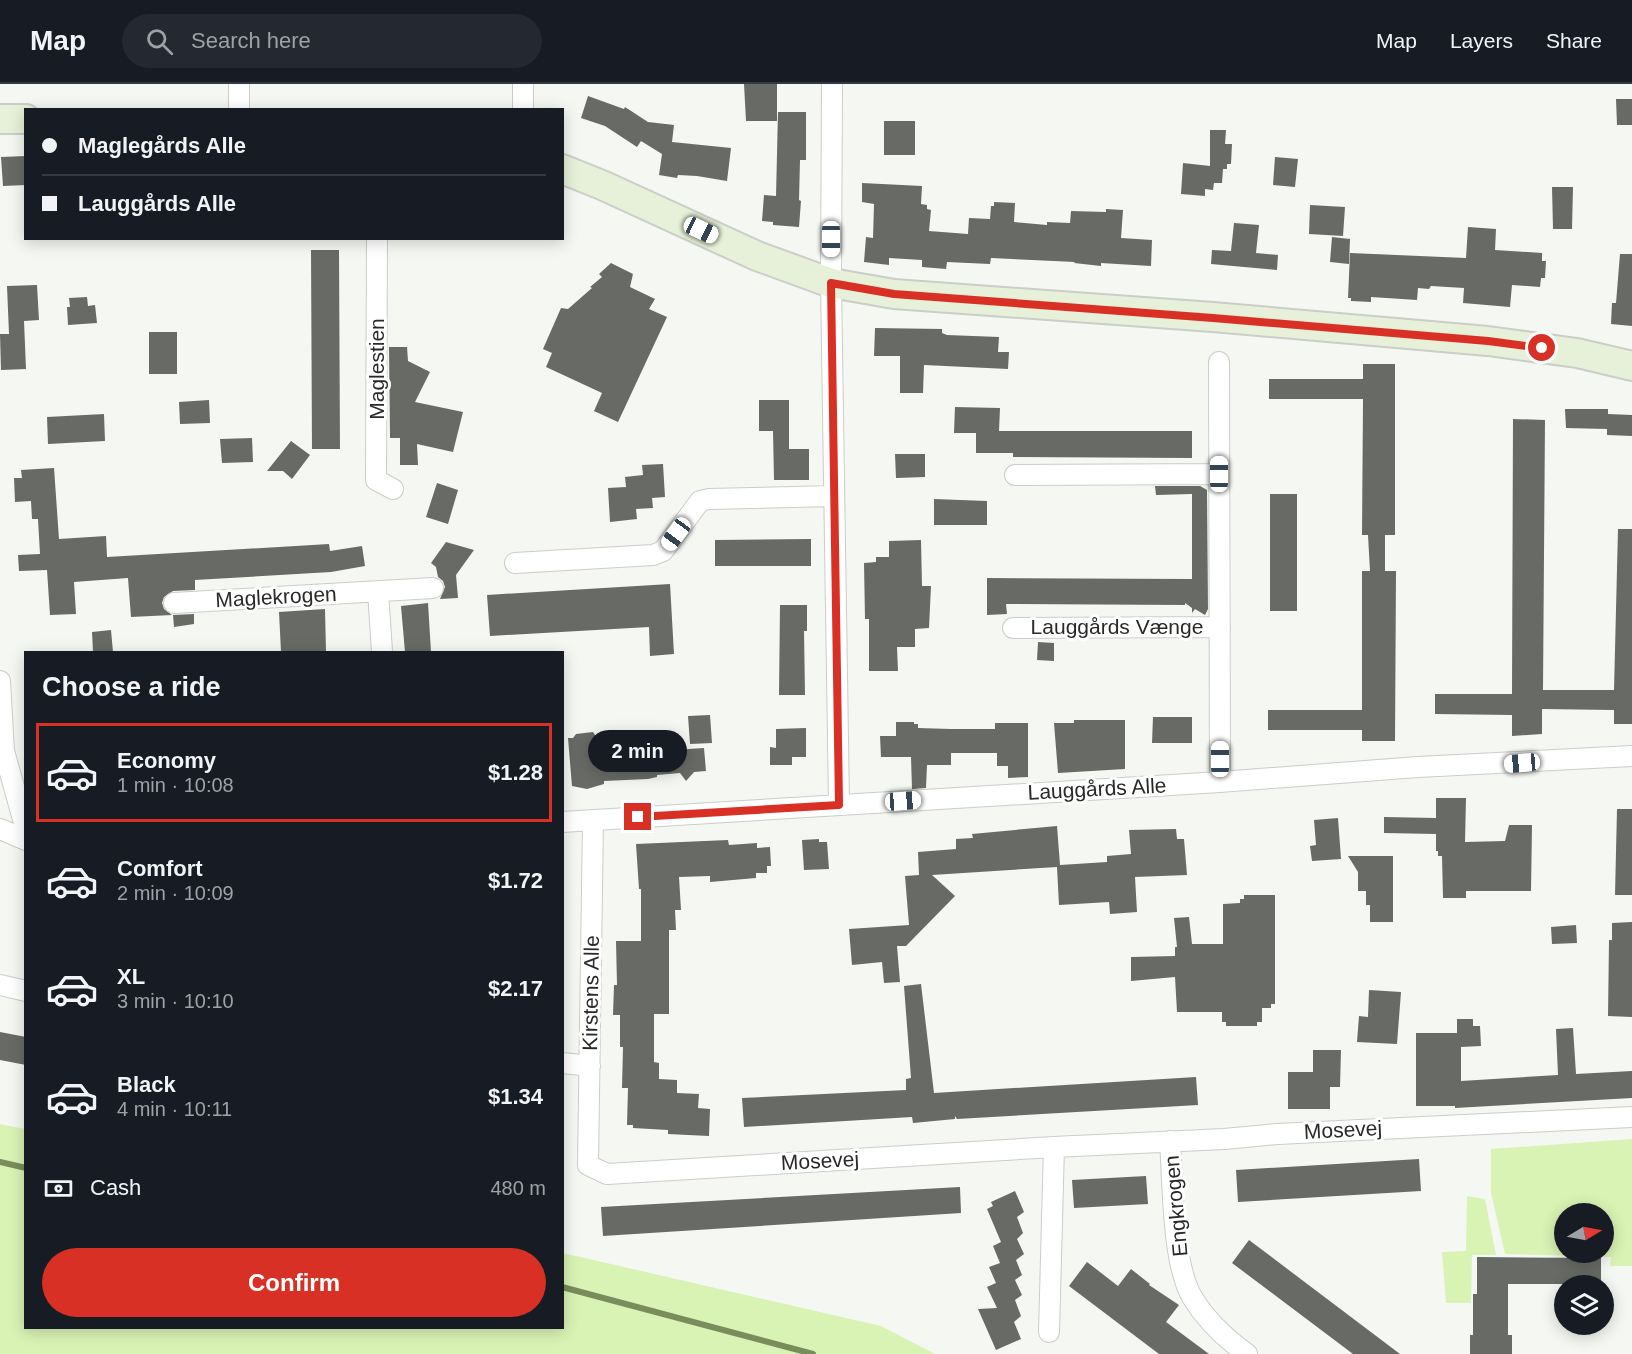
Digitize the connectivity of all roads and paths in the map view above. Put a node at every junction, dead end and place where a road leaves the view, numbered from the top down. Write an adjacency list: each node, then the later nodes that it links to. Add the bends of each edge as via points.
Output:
1 (239, 84): 4 (street)
2 (523, 84): 5 (street)
3 (832, 84): 10 (street)
4 (239, 108)
5 (523, 108)
6 (0, 119): 7 (street)
7 (24, 119)
8 (564, 170): 10 (street, via 757,256)
9 (377, 240): 15 (street, Maglestien, via 376,480)
10 (831, 283): 12 (street, via 894,294 1488,341 1576,353); 16 (street)
11 (1219, 362): 13 (street, Lauggårds Vænge)
12 (1632, 366)
13 (1219, 474): 14 (street); 21 (street, Lauggårds Vænge)
14 (1015, 475)
15 (393, 489)
16 (834, 496): 17 (street, via 709,499 700,501 663,551 653,555); 27 (street)
17 (516, 563)
18 (433, 588): 19 (street, Maglekrogen)
19 (378, 591): 20 (street, Maglekrogen); 23 (street)
20 (174, 603)
21 (1220, 627): 22 (street, Lauggårds Vænge); 26 (street, Lauggårds Vænge)
22 (1013, 628)
23 (382, 651)
24 (0, 681): 30 (street, via 4,751)
25 (1632, 756): 26 (street, Lauggårds Alle)
26 (1220, 782): 27 (street, Lauggårds Alle)
27 (839, 805): 28 (street, Lauggårds Alle)
28 (593, 820): 29 (street, Lauggårds Alle); 36 (street, Kirstens Alle)
29 (564, 822)
30 (24, 823)
31 (0, 829): 32 (street)
32 (24, 839)
33 (0, 986): 34 (street)
34 (24, 991)
35 (564, 1064): 36 (street)
36 (590, 1066): 40 (street, Kirstens Alle)
37 (1632, 1117): 38 (street, Mosevej)
38 (1170, 1141): 39 (street, Mosevej); 42 (street, Engkrogen, via 1179,1261 1191,1296 1209,1321)
39 (1054, 1147): 40 (street, Mosevej, via 607,1174); 41 (street)
40 (588, 1165)
41 (1049, 1332)
42 (1247, 1354)

